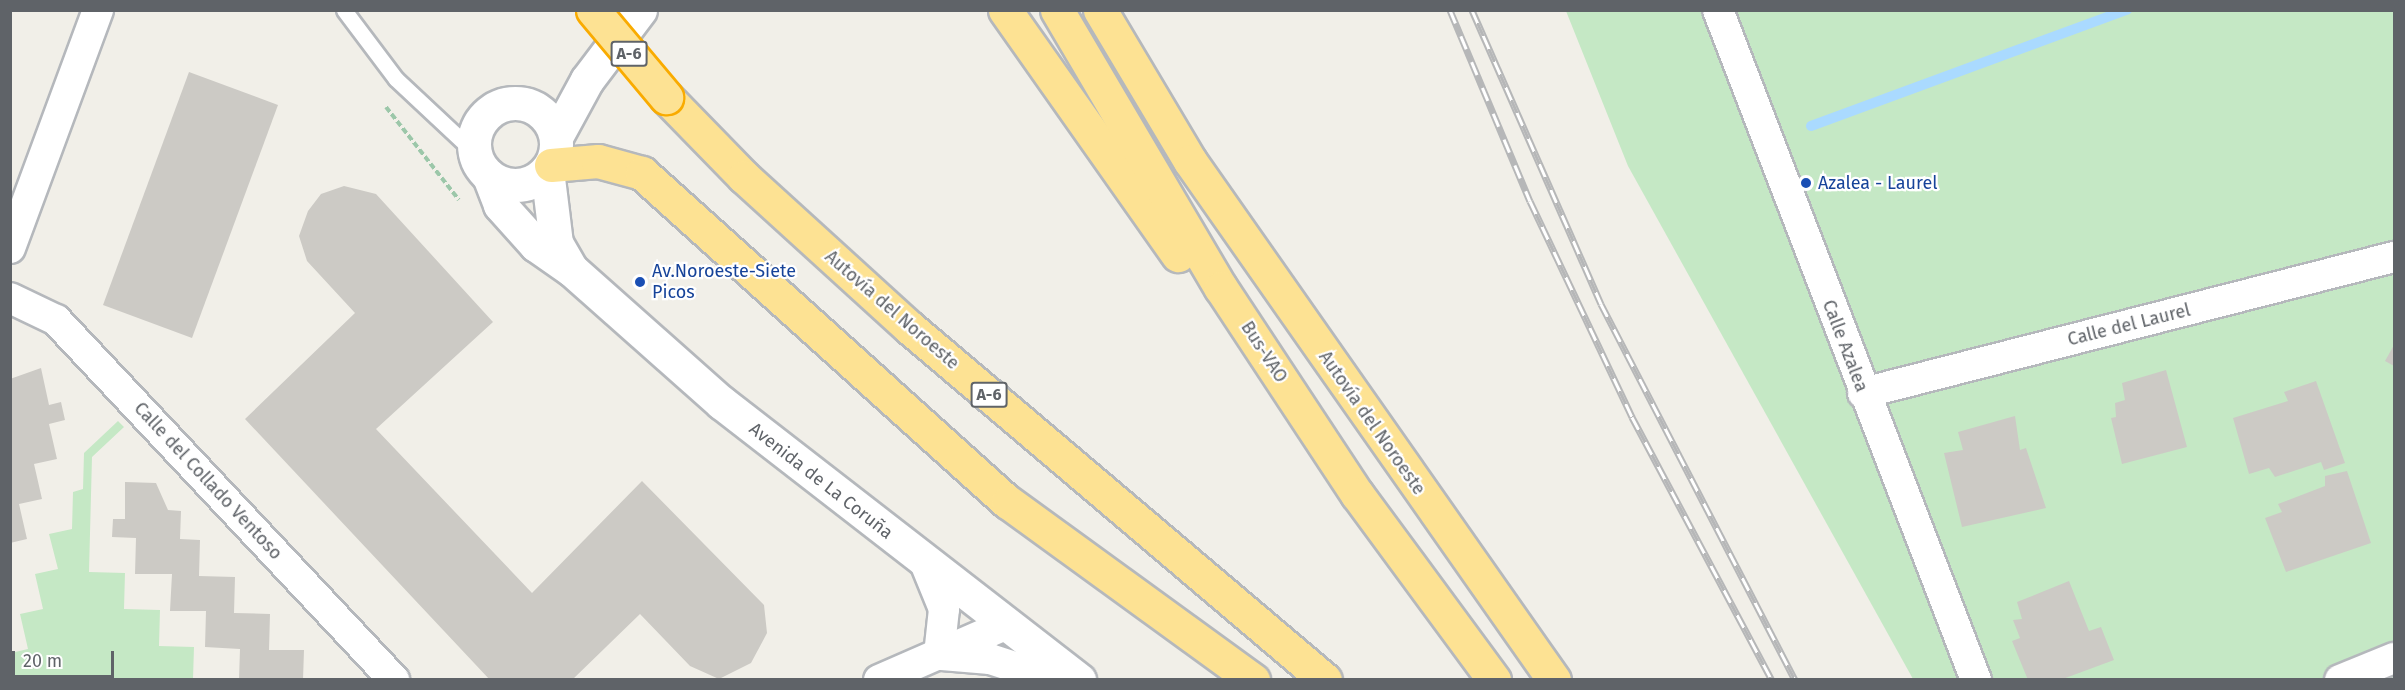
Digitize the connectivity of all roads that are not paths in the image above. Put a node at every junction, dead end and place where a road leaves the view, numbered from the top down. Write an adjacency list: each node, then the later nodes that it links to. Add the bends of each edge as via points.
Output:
1 (98, 10): 13 (street)
2 (344, 10): 12 (lane, via 396,79)
3 (593, 10): 28 (highway, Autovía del Noroeste / A-6, bridge, via 666,97 744,177 910,328)
4 (640, 10): 9 (street)
5 (1005, 10): 18 (highway)
6 (1057, 10): 18 (highway, Bus-VAO, via 1221,288)
7 (1100, 10): 30 (highway, Autovía del Noroeste, via 1190,161)
8 (1718, 10): 17 (street, Calle Azalea)
9 (587, 80): 10 (street); 11 (street)
10 (527, 104): 11 (street, via 549,120); 12 (street, via 502,104 486,114 476,129)
11 (551, 157): 12 (street, via 520,184); 15 (street, Avenida de La Coruña, via 556,243); 27 (highway, via 598,161 642,172 1008,502)
12 (482, 165): 15 (street, Avenida de La Coruña, via 500,205 518,226)
13 (10, 248)
14 (2394, 257): 17 (street, Calle del Laurel)
15 (572, 270): 19 (street, Avenida de La Coruña, via 722,403)
16 (10, 298): 23 (street, Calle del Collado Ventoso, via 56,320)
17 (1863, 393): 31 (street, Calle Azalea)
18 (1357, 494): 29 (highway, Bus-VAO)
19 (924, 560): 20 (street, Avenida de La Coruña); 21 (street, via 944,609)
20 (1007, 624): 21 (street); 26 (street, Avenida de La Coruña)
21 (939, 655): 24 (street); 25 (street, via 990,659)
22 (2394, 657): 32 (street)
23 (394, 680)
24 (879, 680)
25 (1055, 680)
26 (1079, 680)
27 (1253, 680)
28 (1325, 680)
29 (1494, 680)
30 (1554, 680)
31 (1976, 680)
32 (2340, 680)

